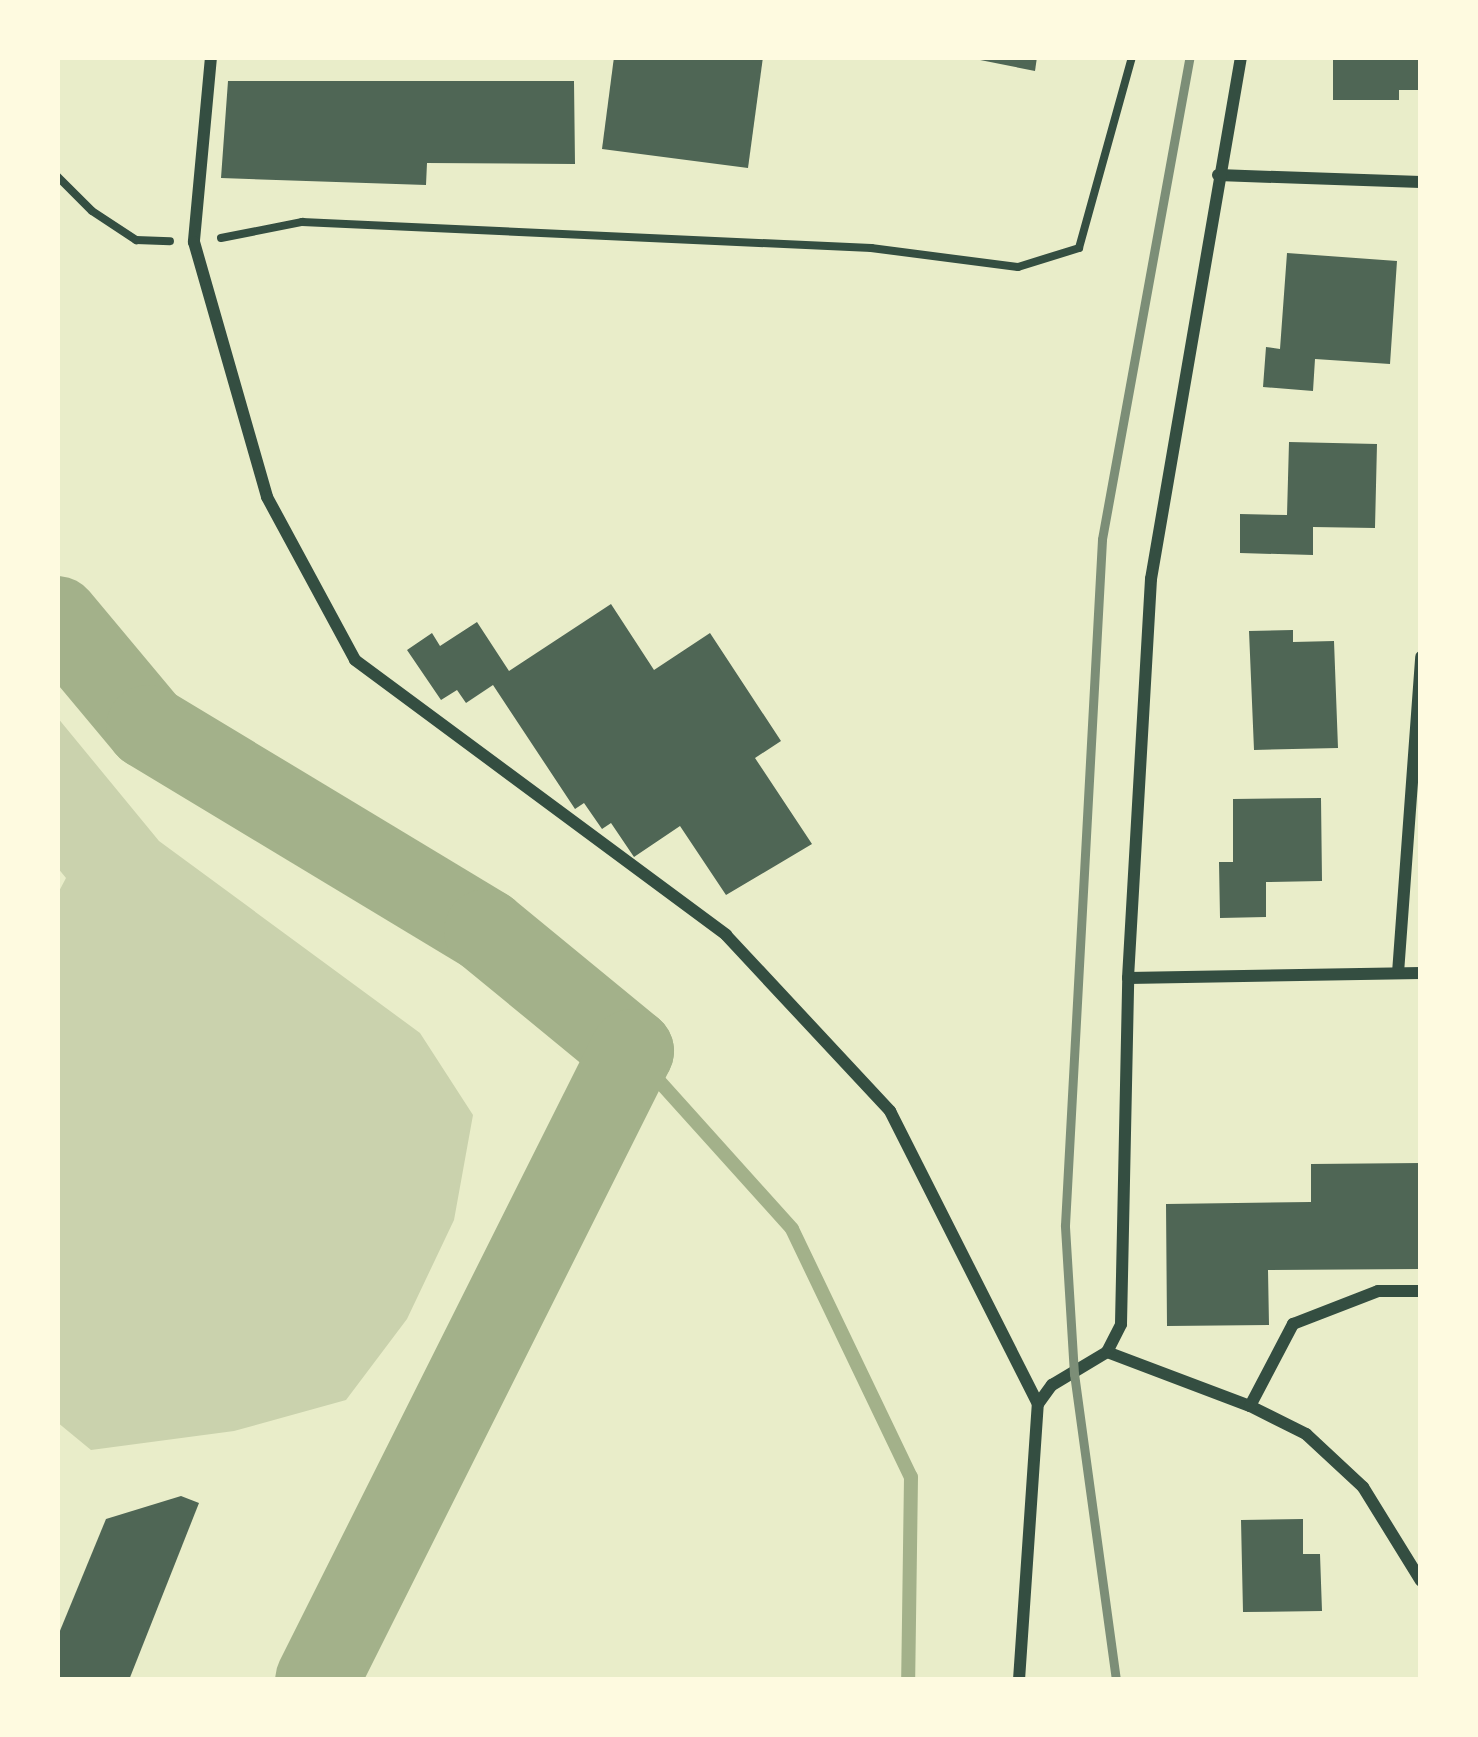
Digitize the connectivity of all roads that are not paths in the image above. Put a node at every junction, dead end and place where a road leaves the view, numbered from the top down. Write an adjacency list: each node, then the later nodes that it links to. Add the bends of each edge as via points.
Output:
1 (212, 57): 11 (street, via 194,242 267,497 355,660 726,934 890,1112)
2 (1241, 57): 3 (street)
3 (1218, 175): 4 (street); 8 (street, via 1151,579)
4 (1421, 182)
5 (1421, 657): 6 (street)
6 (1398, 973): 7 (street); 8 (street)
7 (1421, 973)
8 (1128, 978): 10 (street, via 1121,1324)
9 (1421, 1291): 12 (street, via 1378,1291 1293,1324)
10 (1107, 1352): 11 (street, via 1052,1384); 12 (street)
11 (1038, 1404): 14 (street)
12 (1250, 1406): 13 (street, via 1306,1435 1363,1487)
13 (1421, 1581)
14 (1019, 1680)

